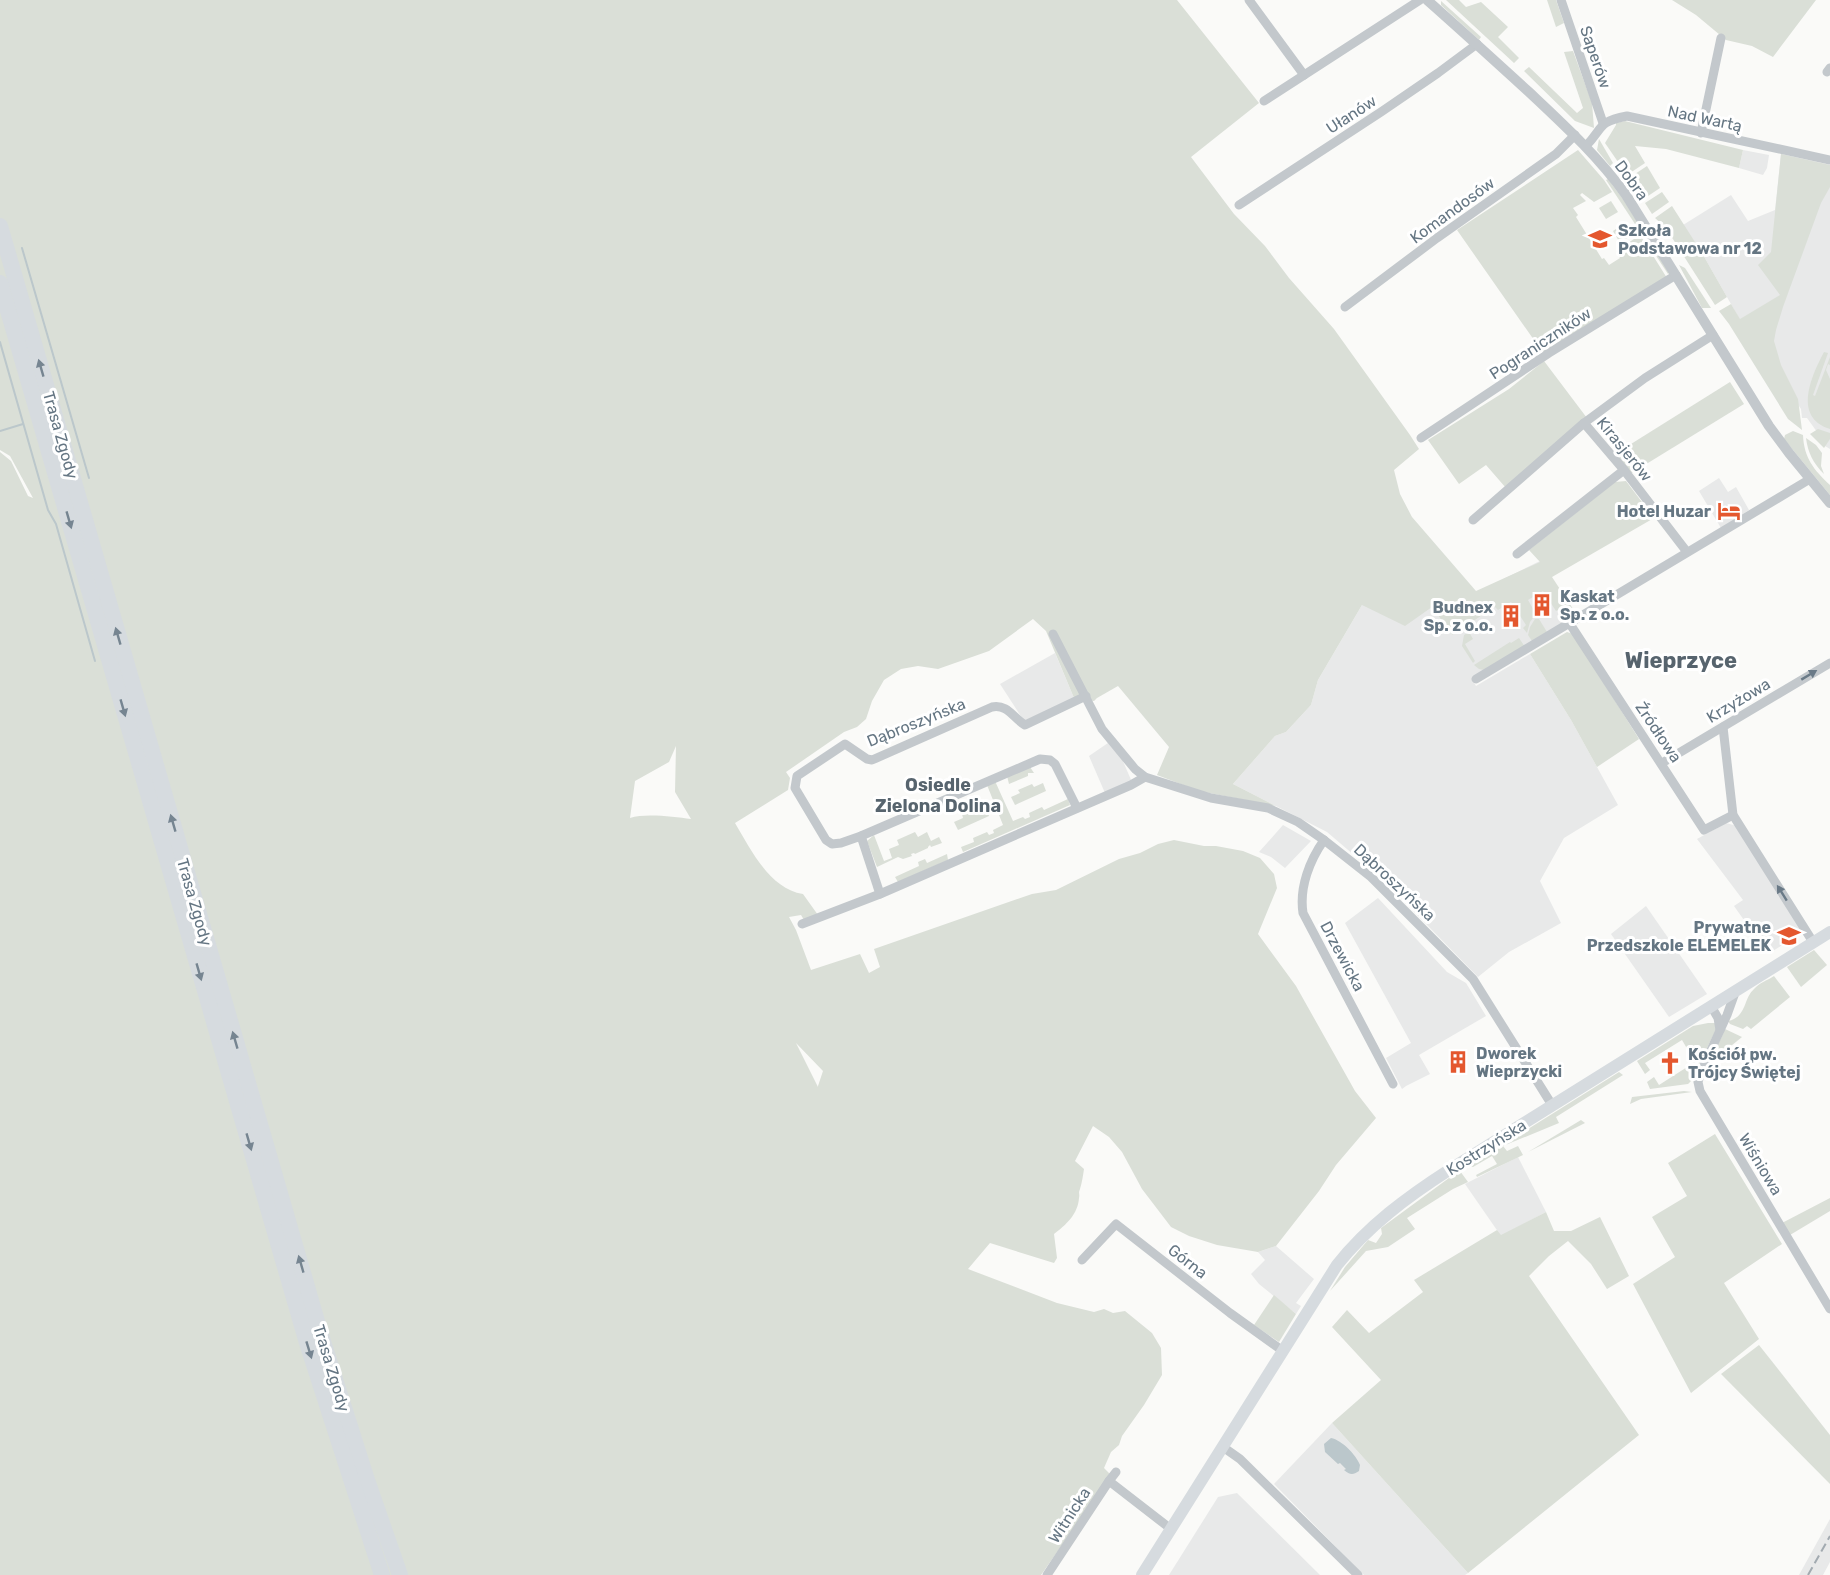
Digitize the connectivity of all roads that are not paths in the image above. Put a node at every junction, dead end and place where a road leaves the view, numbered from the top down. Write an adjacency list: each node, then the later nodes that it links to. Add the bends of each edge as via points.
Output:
1 (1249, 0): 7 (street)
2 (1420, 0): 7 (street)
3 (1427, 0): 6 (street, Dobra)
4 (1561, 0): 9 (street, Saperów)
5 (1720, 38): 10 (street)
6 (1477, 44): 11 (street, Dobra); 14 (street, Ułanów)
7 (1304, 75): 8 (street)
8 (1264, 101)
9 (1603, 123): 10 (street, Nad Wartą, via 1627,116); 12 (street)
10 (1701, 133): 13 (street, Nad Wartą)
11 (1575, 135): 12 (street, Dobra); 18 (street, Komandosów, via 1556,154)
12 (1586, 146): 16 (street, Dobra, via 1626,195)
13 (1830, 160)
14 (1239, 205)
15 (0, 226): 54 (highway, Trasa Zgody, one-way to 15, via 321,1335)
16 (1676, 276): 19 (street, Dobra); 21 (street, Pograniczników, via 1549,353)
17 (0, 283): 57 (highway, Trasa Zgody, one-way to 57, via 304,1332)
18 (1345, 307)
19 (1713, 335): 20 (street); 23 (street, Dobra, via 1769,426)
20 (1584, 423): 22 (street, Kirasjerów); 25 (street)
21 (1421, 438)
22 (1624, 470): 26 (street, Kirasjerów); 27 (street)
23 (1809, 479): 24 (street, Dobra); 26 (street)
24 (1830, 503)
25 (1473, 520)
26 (1687, 552): 28 (street)
27 (1516, 554)
28 (1570, 624): 31 (street); 34 (street, Źródłowa)
29 (1053, 634): 32 (street, Dąbroszyńska)
30 (1830, 663): 33 (street, Krzyżowa, one-way to 30)
31 (1476, 679)
32 (1086, 696): 35 (street, Dąbroszyńska, via 1102,729); 38 (street, Dąbroszyńska, via 1025,724 1005,708 992,706 872,760 845,744 796,776 795,788 826,840 841,843)
33 (1723, 727): 34 (street, Krzyżowa); 37 (street)
34 (1662, 763): 37 (street, Źródłowa, via 1704,830)
35 (1145, 777): 36 (street); 39 (street, Dąbroszyńska, via 1211,798 1268,808)
36 (1077, 808): 38 (street, Dąbroszyńska, via 1055,764 1040,759); 40 (street)
37 (1733, 815): 43 (street, one-way to 37)
38 (861, 836): 40 (street)
39 (1324, 840): 47 (street, Drzewicka, via 1305,880 1301,894 1303,913); 48 (street, Dąbroszyńska, via 1371,877 1473,979)
40 (880, 894): 41 (street)
41 (802, 924)
42 (1830, 932): 43 (main road, Kostrzyńska)
43 (1813, 942): 44 (main road, Kostrzyńska)
44 (1736, 990): 45 (main road, Kostrzyńska); 46 (street, Wiśniowa)
45 (1711, 1006): 46 (street); 48 (main road, Kostrzyńska)
46 (1720, 1030): 50 (street, Wiśniowa, via 1699,1077 1700,1091)
47 (1393, 1084)
48 (1552, 1105): 51 (main road, Kostrzyńska, via 1425,1186 1371,1227 1337,1265)
49 (1082, 1260): 51 (street, Górna, via 1116,1224)
50 (1830, 1309)
51 (1283, 1351): 52 (main road, Kostrzyńska)
52 (1223, 1447): 56 (main road, Kostrzyńska); 62 (street)
53 (1116, 1472): 55 (street, Witnicka)
54 (367, 1480): 58 (highway, Trasa Zgody); 59 (highway)
55 (1108, 1481): 56 (street); 60 (street, Witnicka)
56 (1171, 1529): 61 (main road, Kostrzyńska)
57 (382, 1575)
58 (400, 1575)
59 (409, 1575)
60 (1047, 1575)
61 (1142, 1575)
62 (1359, 1575)

